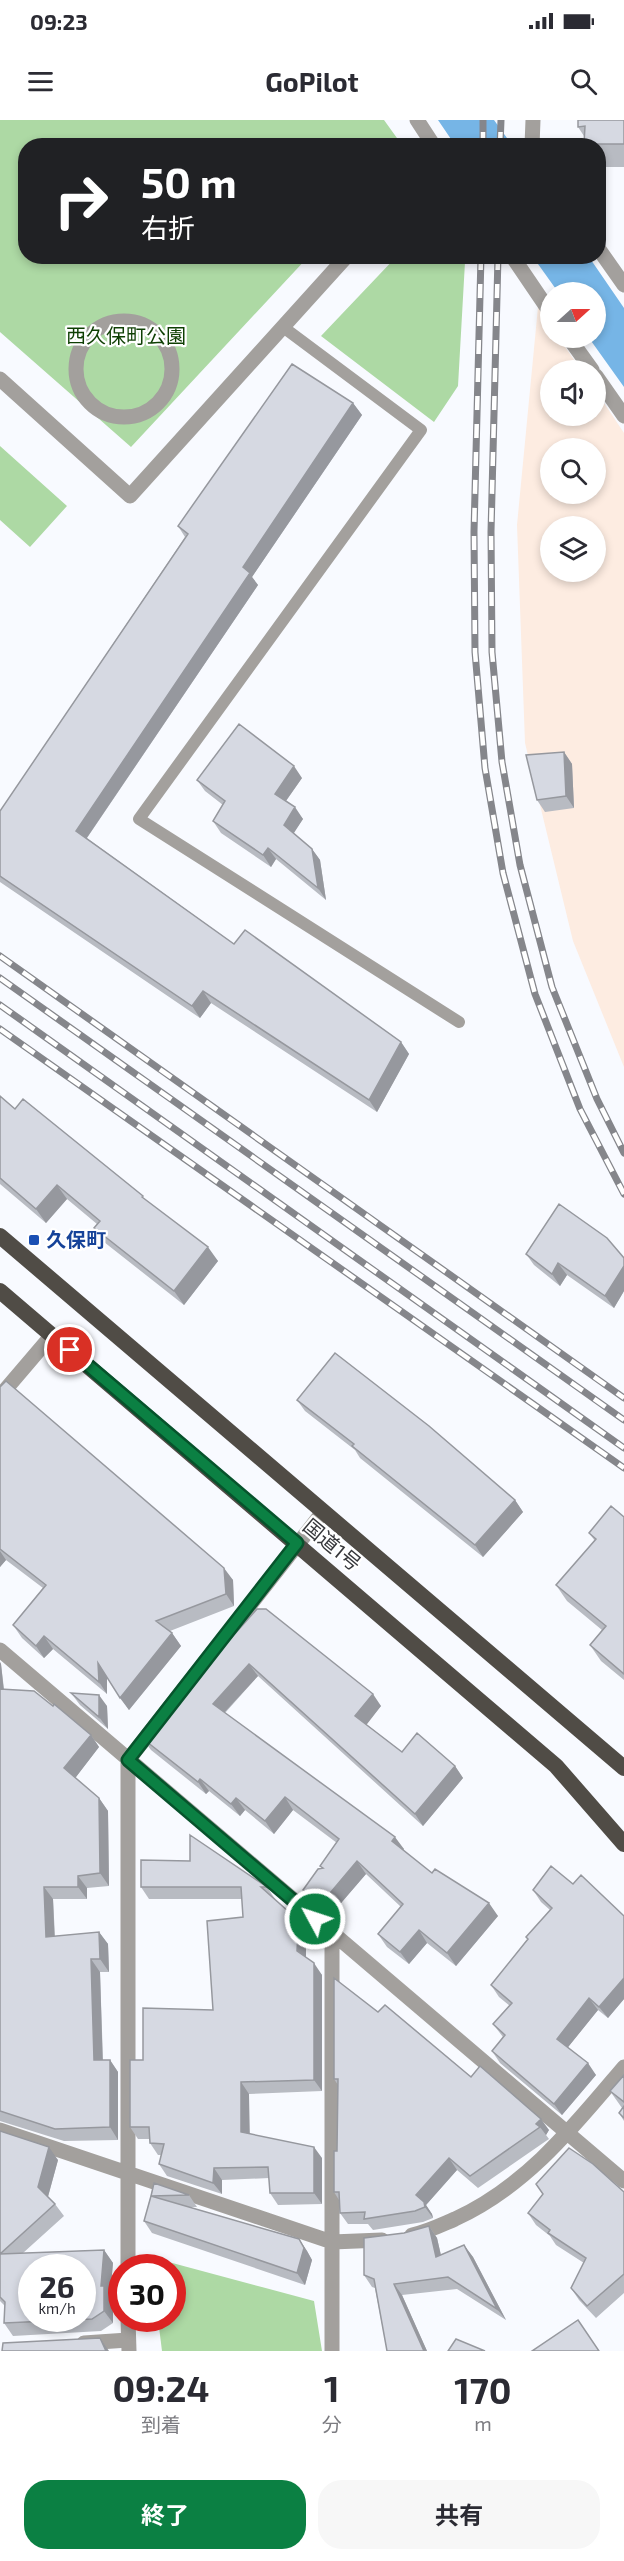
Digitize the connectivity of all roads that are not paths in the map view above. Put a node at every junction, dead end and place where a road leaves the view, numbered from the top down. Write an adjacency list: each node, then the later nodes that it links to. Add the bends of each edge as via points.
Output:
1 (417, 120): 3 (street)
2 (533, 120): 4 (street)
3 (429, 138)
4 (532, 138)
5 (606, 259): 8 (street)
6 (340, 264): 10 (street)
7 (517, 264): 9 (street)
8 (624, 285)
9 (540, 297)
10 (283, 327): 11 (street, via 130,496); 15 (lane, via 421,430 139,819)
11 (0, 379)
12 (79, 387): 12 (street, via 75,371 77,354 98,327 119,320 136,321 152,328 171,354 169,388 160,402 137,416 120,418 104,413 90,404)
13 (606, 390): 14 (street)
14 (624, 416)
15 (459, 1022)
16 (0, 1236): 20 (highway, 国道1号)
17 (0, 1291): 18 (highway, 国道1号)
18 (52, 1335): 19 (street); 21 (highway, 国道1号)
19 (0, 1395)
20 (323, 1512): 21 (street); 24 (highway, 国道1号)
21 (297, 1543): 23 (street); 25 (highway, 国道1号, via 556,1767)
22 (0, 1650): 23 (street)
23 (128, 1760): 26 (street); 30 (street)
24 (624, 1768)
25 (624, 1844)
26 (332, 1933): 29 (street); 32 (street)
27 (624, 2067): 29 (street)
28 (0, 2130): 30 (street)
29 (568, 2133): 31 (street); 32 (street, via 538,2164 474,2210 425,2232)
30 (129, 2174): 32 (street); 33 (street)
31 (624, 2181)
32 (332, 2242): 36 (street)
33 (128, 2254)
34 (70, 2343): 35 (street)
35 (128, 2346)
36 (332, 2351)

